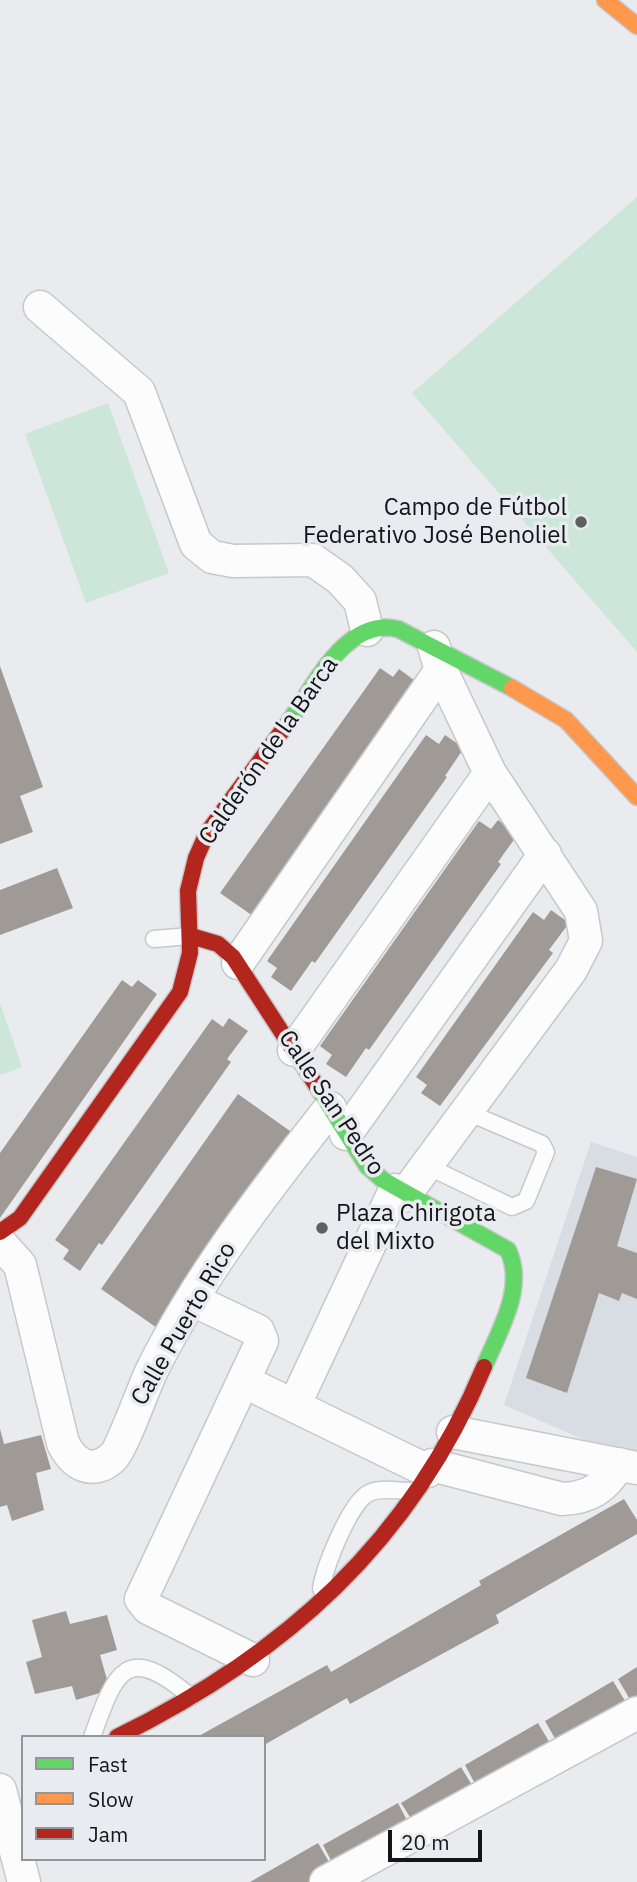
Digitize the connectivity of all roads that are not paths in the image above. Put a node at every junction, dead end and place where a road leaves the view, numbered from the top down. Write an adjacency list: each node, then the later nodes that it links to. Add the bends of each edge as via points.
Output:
1 (605, 0): 2 (street)
2 (637, 26)
3 (40, 307): 4 (street, via 139,392 196,544 212,557 233,561 313,560 360,601)
4 (367, 630): 5 (street, via 388,626); 9 (street, Calderón de la Barca, via 339,652 207,833 189,883)
5 (437, 658): 6 (street); 7 (street, via 547,706 566,720); 11 (street)
6 (491, 773): 8 (street); 12 (street)
7 (637, 797)
8 (545, 854): 14 (street, via 581,911 583,948); 15 (street)
9 (191, 936): 10 (lane); 11 (street, Calle San Pedro, via 211,938); 18 (street, Calderón de la Barca, via 180,992 20,1218)
10 (154, 939)
11 (239, 963): 12 (street, Calle San Pedro)
12 (294, 1050): 13 (street, Calle San Pedro)
13 (330, 1108): 15 (street, Calle San Pedro); 20 (street, Calle Puerto Rico, via 275,1178)
14 (467, 1112): 16 (street); 16 (lane, via 542,1144 546,1152 526,1201 512,1207)
15 (346, 1134): 17 (street, Calle San Pedro, via 367,1166)
16 (427, 1166): 17 (street)
17 (400, 1193): 22 (street); 23 (street, Calle San Pedro, via 495,1241 508,1250 516,1264 517,1279 489,1358)
18 (0, 1232)
19 (0, 1243): 20 (street, Calle Puerto Rico, via 20,1265 63,1443 70,1458 85,1467 102,1466 116,1456 156,1363)
20 (193, 1300): 21 (street, via 260,1334)
21 (243, 1381): 22 (street); 27 (street, via 141,1599 148,1608)
22 (294, 1406): 25 (street)
23 (453, 1432): 24 (street); 25 (street, Calle San Pedro)
24 (628, 1466): 25 (street, via 595,1492 562,1499)
25 (425, 1476): 26 (street, Calle San Pedro, via 351,1572); 26 (lane, via 363,1496 356,1504 327,1566)
26 (319, 1603): 27 (street, Calle San Pedro)
27 (253, 1660): 28 (street, Calle San Pedro)
28 (193, 1699): 30 (lane, via 151,1668 133,1668 116,1678); 31 (street, Calle San Pedro)
29 (637, 1713): 35 (street)
30 (93, 1735)
31 (121, 1735)
32 (21, 1779): 33 (street)
33 (0, 1789): 34 (street)
34 (14, 1867)
35 (326, 1882)

